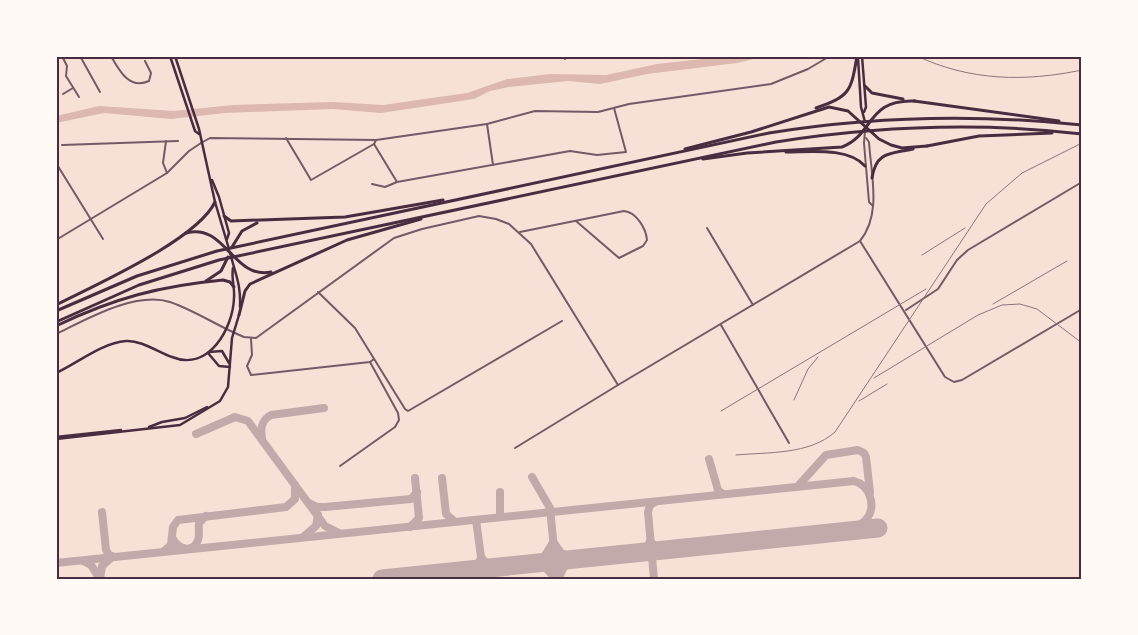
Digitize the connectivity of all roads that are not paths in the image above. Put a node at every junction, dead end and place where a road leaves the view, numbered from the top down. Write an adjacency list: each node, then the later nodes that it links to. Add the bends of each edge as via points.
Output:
1 (62, 56): 13 (street, via 67,64 66,76)
2 (80, 56): 14 (street)
3 (111, 56): 11 (street, via 123,76 136,82 146,82 151,77)
4 (170, 56): 25 (main road, via 190,118)
5 (175, 56): 25 (main road)
6 (568, 56): 10 (street)
7 (830, 56): 18 (street, via 771,84)
8 (857, 56): 19 (main road); 20 (highway, via 853,83 846,95)
9 (862, 56): 12 (main road)
10 (565, 59)
11 (145, 62)
12 (865, 86): 17 (highway, via 872,93); 19 (main road)
13 (73, 88): 15 (street); 16 (street)
14 (100, 92)
15 (63, 94)
16 (78, 97)
17 (915, 101): 22 (highway); 23 (highway, via 894,102 883,107)
18 (614, 108): 21 (street, via 598,112 536,111); 39 (street, via 626,152 597,155 570,151)
19 (864, 112): 23 (main road)
20 (790, 118): 23 (highway, via 829,107 843,109); 38 (highway, via 751,132)
21 (487, 124): 29 (street); 39 (street)
22 (1082, 125): 38 (highway, via 960,117 862,121 770,133)
23 (865, 126): 28 (street); 35 (highway, via 884,142 902,148); 36 (highway, via 849,144 837,148)
24 (1068, 133): 26 (highway); 35 (highway, via 979,136); 40 (highway, via 973,126 886,129 784,141)
25 (199, 134): 32 (main road)
26 (1082, 134)
27 (286, 138): 29 (street); 32 (street, via 210,138); 33 (street, via 311,180)
28 (866, 138): 41 (street); 44 (street)
29 (376, 140): 33 (street)
30 (166, 141): 31 (street); 34 (street); 42 (street, via 163,163)
31 (178, 141)
32 (201, 143): 42 (street); 43 (main road)
33 (374, 144): 45 (street)
34 (62, 145)
35 (927, 146): 44 (highway, via 882,156 875,163)
36 (770, 152): 40 (highway); 41 (highway, via 841,154 857,158)
37 (56, 163): 53 (street)
38 (628, 163): 48 (highway)
39 (493, 165): 45 (street)
40 (660, 166): 51 (highway)
41 (865, 166): 50 (street)
42 (167, 174): 53 (street)
43 (210, 177): 49 (main road); 52 (main road)
44 (872, 178): 50 (street)
45 (398, 182): 47 (street, via 385,187)
46 (1082, 182): 72 (street, via 968,250 957,260 938,289)
47 (372, 184)
48 (466, 197): 54 (highway, via 352,216); 73 (highway, via 192,258 130,278)
49 (215, 202): 59 (highway, via 208,215); 60 (main road)
50 (872, 205): 62 (street, via 871,221)
51 (443, 212): 65 (highway, via 348,240); 76 (highway, via 219,260 139,285)
52 (224, 216): 54 (highway, via 231,221); 60 (main road, via 229,233)
53 (91, 219): 58 (street); 61 (street)
54 (263, 221): 63 (highway, via 245,228)
55 (576, 221): 55 (street, via 618,258 643,246 647,240 630,212); 57 (street)
56 (707, 228): 69 (street)
57 (520, 232): 68 (street, via 502,221 480,216 409,232 388,241); 87 (street, via 531,244)
58 (103, 239)
59 (176, 239): 63 (highway, via 199,231 210,234); 70 (highway, via 132,267)
60 (227, 239): 63 (main road)
61 (56, 240)
62 (860, 241): 69 (street); 72 (street)
63 (230, 252): 64 (main road); 65 (highway, via 241,264 256,272); 66 (highway, via 217,275)
64 (233, 268): 67 (main road); 74 (main road, via 239,278)
65 (274, 271): 74 (highway, via 246,288)
66 (203, 282): 67 (highway, via 223,280); 76 (highway, via 127,296)
67 (234, 287): 78 (main road)
68 (318, 292): 81 (street, via 264,334); 83 (street, via 346,318)
69 (754, 305): 77 (street)
70 (56, 306)
71 (1082, 309): 72 (street, via 954,382 945,377)
72 (905, 310)
73 (56, 311)
74 (239, 315): 79 (main road)
75 (562, 321): 83 (street, via 408,411)
76 (56, 324)
77 (721, 324): 87 (street); 90 (street)
78 (227, 329): 79 (street); 80 (street, via 170,302 151,300 138,301 91,317); 82 (main road)
79 (234, 332): 81 (street); 85 (main road)
80 (56, 334)
81 (251, 339): 84 (street, via 253,351 247,366 249,374)
82 (208, 353): 85 (main road, via 219,366); 85 (main road, via 222,351); 86 (main road, via 192,359 175,359 137,342 127,341 112,344)
83 (374, 359): 84 (street)
84 (370, 362): 92 (street, via 399,420 395,427)
85 (230, 367): 88 (main road, via 226,392)
86 (56, 374)
87 (618, 386): 91 (street)
88 (215, 404): 89 (main road, via 186,418 149,428); 89 (main road, via 180,425)
89 (56, 438)
90 (789, 443)
91 (515, 448)
92 (340, 466)

